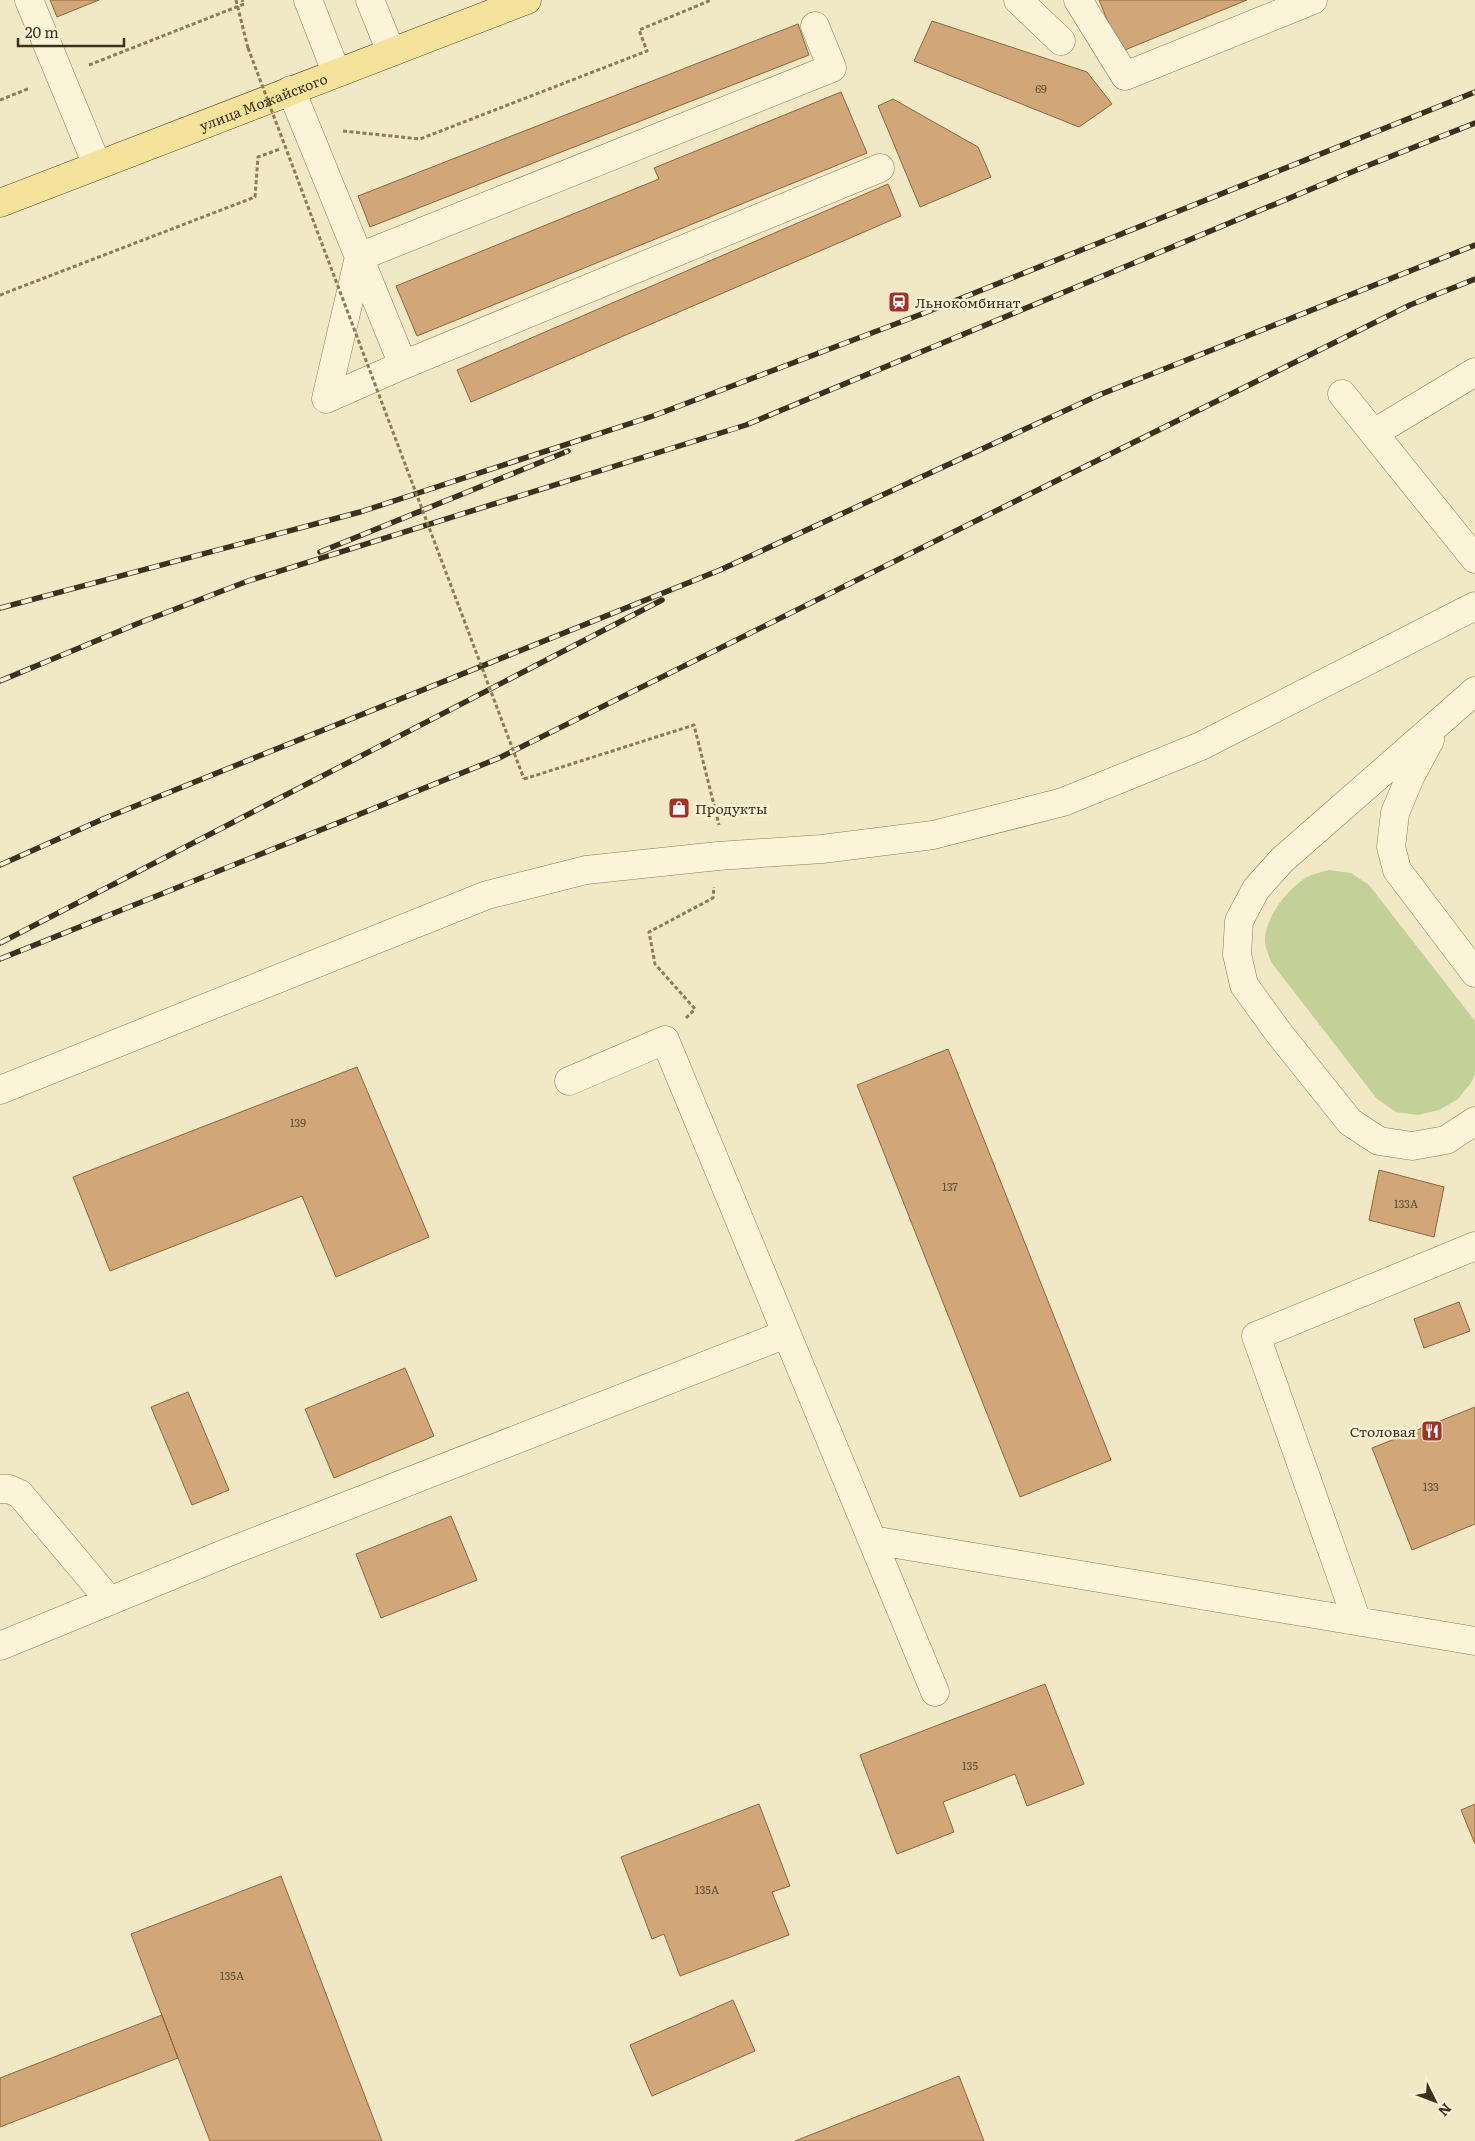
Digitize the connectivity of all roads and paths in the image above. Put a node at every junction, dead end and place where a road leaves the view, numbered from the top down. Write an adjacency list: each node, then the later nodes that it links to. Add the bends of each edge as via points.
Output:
1 (29, 0): 15 (street)
2 (236, 0): 31 (path, bridge, via 248,48 524,779)
3 (242, 0): 15 (path, via 244,4)
4 (308, 0): 14 (street)
5 (370, 0): 13 (street)
6 (527, 0): 13 (main road, улица Можайского)
7 (711, 0): 18 (path, via 639,30 647,51 420,139 328,130)
8 (1018, 0): 12 (street)
9 (1078, 0): 10 (street, via 1125,76)
10 (1313, 0)
11 (816, 26): 22 (street, via 832,68)
12 (1061, 41)
13 (391, 52): 14 (main road, улица Можайского)
14 (336, 72): 16 (main road, улица Можайского)
15 (61, 76): 17 (path); 19 (street)
16 (291, 90): 18 (street); 19 (main road, улица Можайского)
17 (0, 100)
18 (310, 136): 22 (street); 23 (path, via 258,158 255,197)
19 (97, 164): 21 (main road, улица Можайского)
20 (880, 168): 24 (street)
21 (0, 203)
22 (359, 257): 24 (street); 24 (street, via 326,399)
23 (0, 296)
24 (403, 365)
25 (1475, 372): 27 (street)
26 (1342, 394): 27 (street)
27 (1374, 434): 28 (street)
28 (1475, 558)
29 (1475, 606): 35 (street, via 1201,746 1063,802 933,835 822,849 586,870 487,894)
30 (1475, 691): 32 (street)
31 (694, 724)
32 (1439, 724): 33 (street, via 1410,777 1395,813 1391,847 1397,870); 36 (street, via 1282,860 1256,889 1240,920 1237,954 1244,985 1350,1122 1379,1141 1412,1146 1446,1140)
33 (1475, 973)
34 (569, 1081): 38 (street, via 665,1040)
35 (0, 1090)
36 (1475, 1121)
37 (1475, 1246): 42 (street, via 1256,1336)
38 (786, 1334): 40 (street); 41 (street, via 231,1551)
39 (0, 1489): 41 (street, via 20,1494)
40 (872, 1540): 42 (street); 45 (street)
41 (110, 1602): 44 (street)
42 (1357, 1622): 43 (street)
43 (1475, 1641)
44 (0, 1646)
45 (934, 1692)

